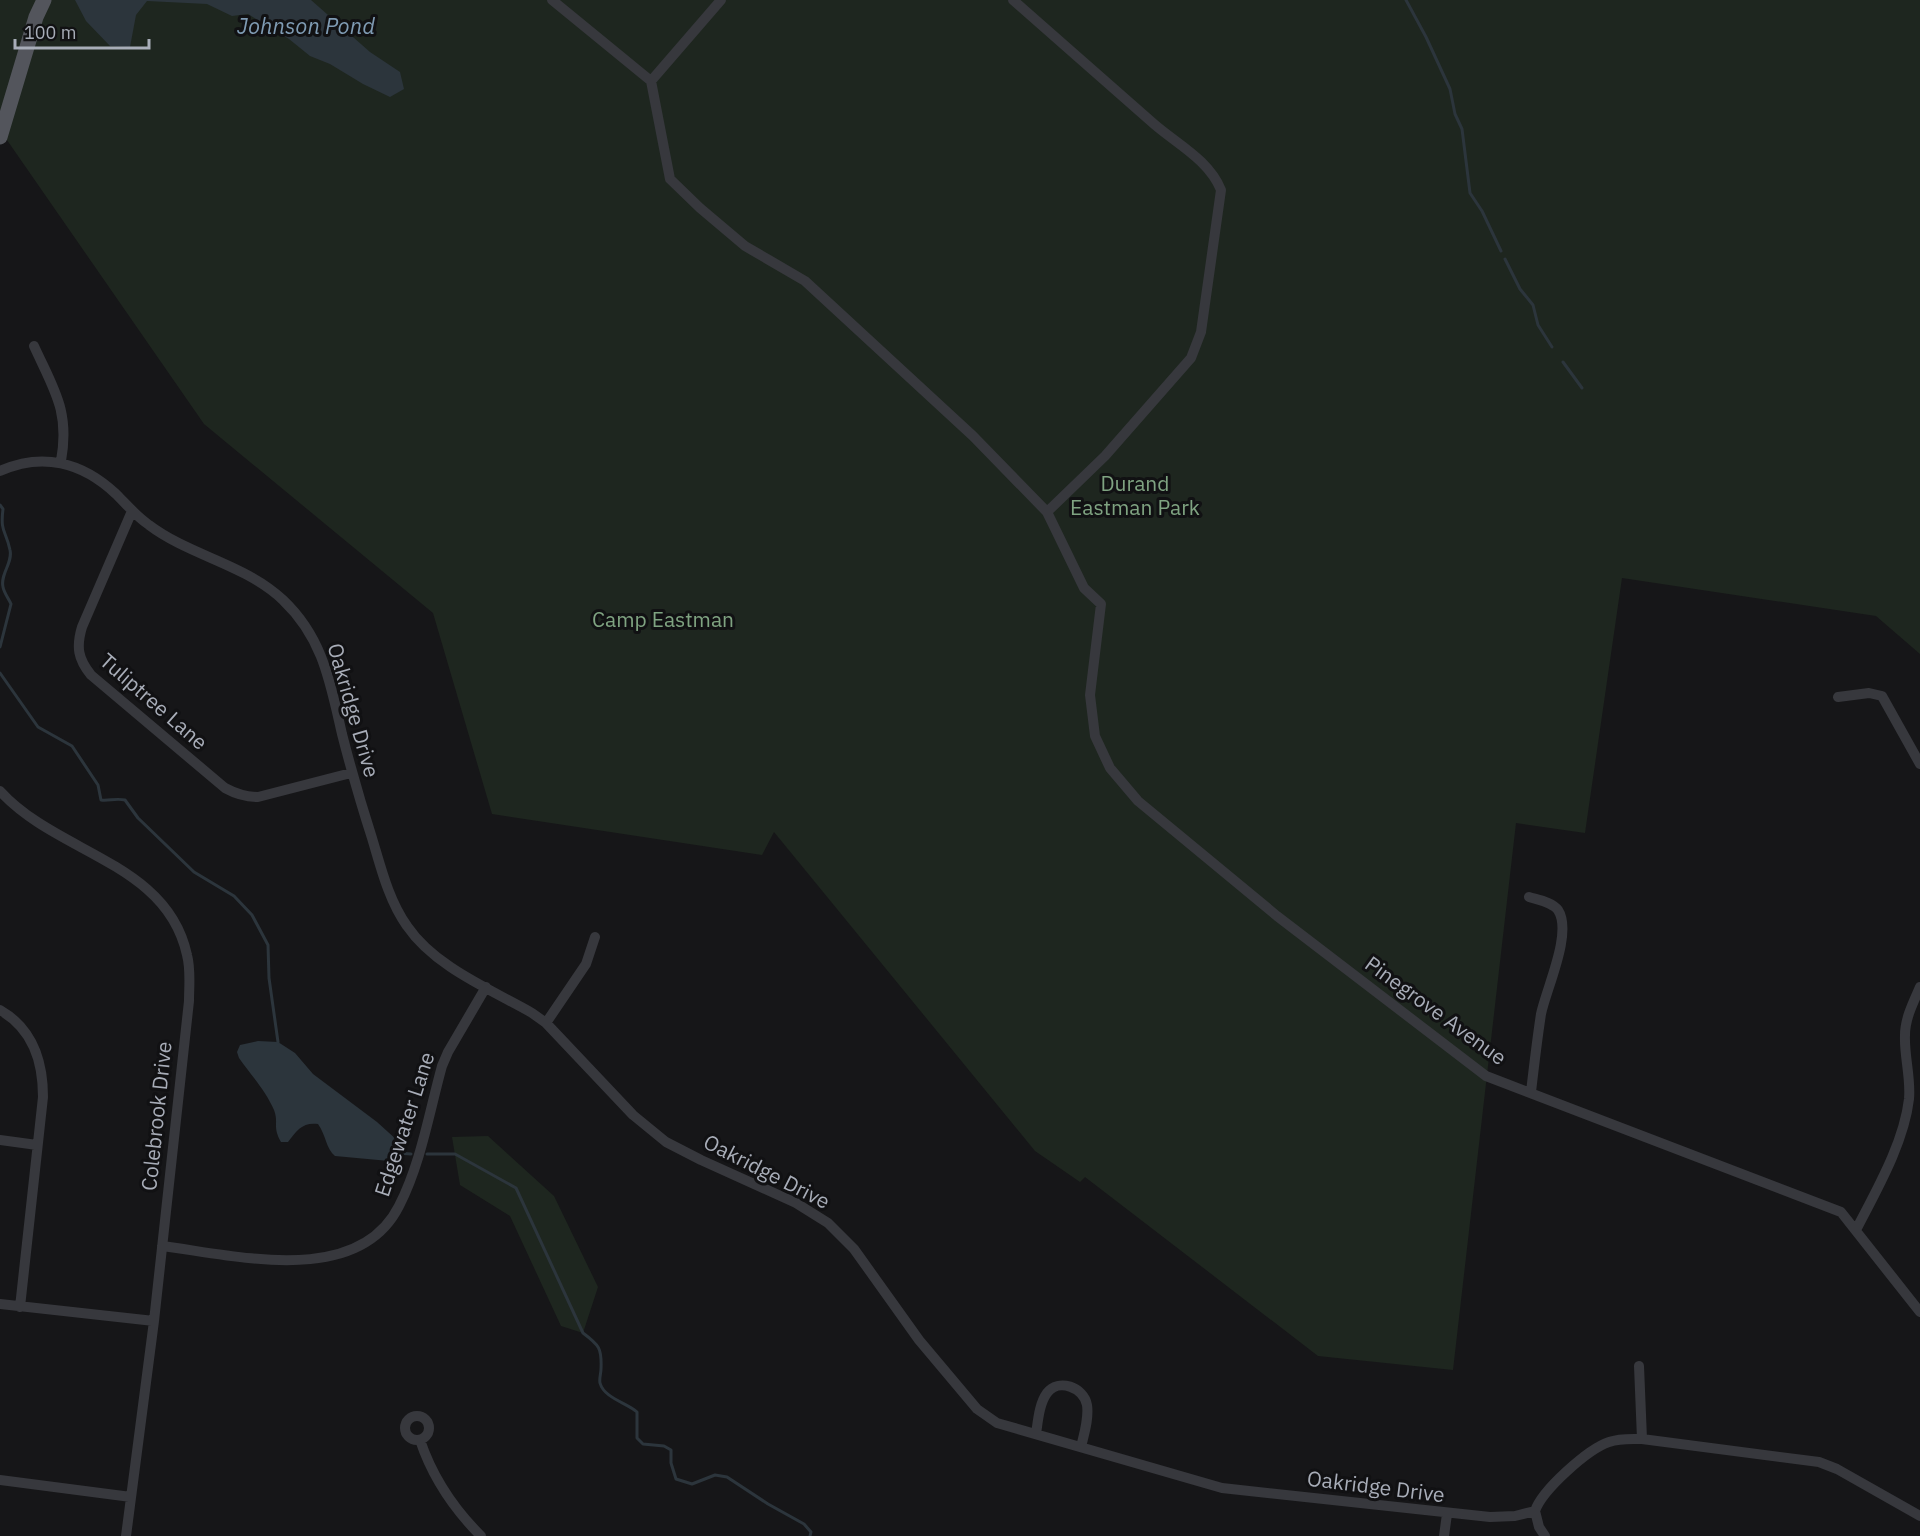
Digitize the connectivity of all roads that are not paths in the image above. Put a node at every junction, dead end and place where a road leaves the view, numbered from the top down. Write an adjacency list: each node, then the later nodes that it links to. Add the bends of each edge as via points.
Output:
1 (44, 0): 6 (main road)
2 (552, 0): 5 (street)
3 (721, 0): 5 (street)
4 (1013, 0): 11 (street, via 1200,161 1221,190 1201,332 1191,358 1105,456)
5 (651, 81): 11 (street, via 670,179 746,246 805,281 973,436)
6 (0, 137)
7 (34, 346): 8 (street, via 64,417)
8 (61, 462): 9 (street, Oakridge Drive, via 31,461); 10 (street, Oakridge Drive, via 102,482)
9 (0, 471)
10 (132, 511): 14 (street, Oakridge Drive, via 170,539 267,586 295,612 321,652); 14 (street, Tuliptree Lane, via 81,627 80,658 91,675 235,794 258,797)
11 (1047, 512): 22 (street, Pinegrove Avenue, via 1084,588 1101,604 1090,695 1095,736 1110,768 1138,801 1277,915 1486,1076)
12 (1838, 697): 13 (street, via 1869,693 1882,696)
13 (1920, 764)
14 (351, 773): 18 (street, Oakridge Drive, via 400,915 430,953)
15 (0, 791): 26 (street, Colebrook Drive, via 40,826 144,885 168,912 185,945 189,1001)
16 (1529, 897): 22 (street, via 1557,909 1562,921 1557,959 1541,1013)
17 (595, 937): 21 (street, via 586,964)
18 (486, 987): 21 (street, Oakridge Drive); 26 (street, Edgewater Lane, via 442,1066 416,1164 398,1209 370,1240 340,1254 308,1260)
19 (1920, 987): 25 (street, via 1905,1033 1909,1099 1903,1128)
20 (0, 1010): 24 (street, via 25,1031 40,1061 43,1097)
21 (546, 1023): 32 (street, Oakridge Drive, via 633,1115 666,1142 796,1203 828,1223 854,1249 919,1340 977,1409 997,1423)
22 (1531, 1092): 25 (street, Pinegrove Avenue, via 1841,1212)
23 (0, 1140): 24 (street)
24 (37, 1145): 28 (street)
25 (1856, 1230): 29 (street, Pinegrove Avenue)
26 (162, 1246): 30 (street, Colebrook Drive)
27 (0, 1304): 28 (street)
28 (20, 1306): 30 (street)
29 (1920, 1312)
30 (154, 1321): 37 (street, Colebrook Drive)
31 (1639, 1366): 33 (street)
32 (1036, 1434): 35 (street, Oakridge Drive); 35 (street, via 1041,1405 1049,1390 1072,1387 1084,1396 1087,1404)
33 (1642, 1439): 38 (street, via 1610,1441 1594,1450 1548,1489); 40 (street, via 1819,1462)
34 (420, 1440): 42 (street, via 451,1501)
35 (1081, 1447): 39 (street, Oakridge Drive, via 1222,1488)
36 (0, 1480): 37 (street)
37 (131, 1497): 41 (street, Colebrook Drive)
38 (1535, 1511): 39 (street, Oakridge Drive, via 1504,1517); 44 (street)
39 (1447, 1514): 43 (street)
40 (1920, 1516)
41 (126, 1536)
42 (481, 1536)
43 (1444, 1536)
44 (1545, 1536)

